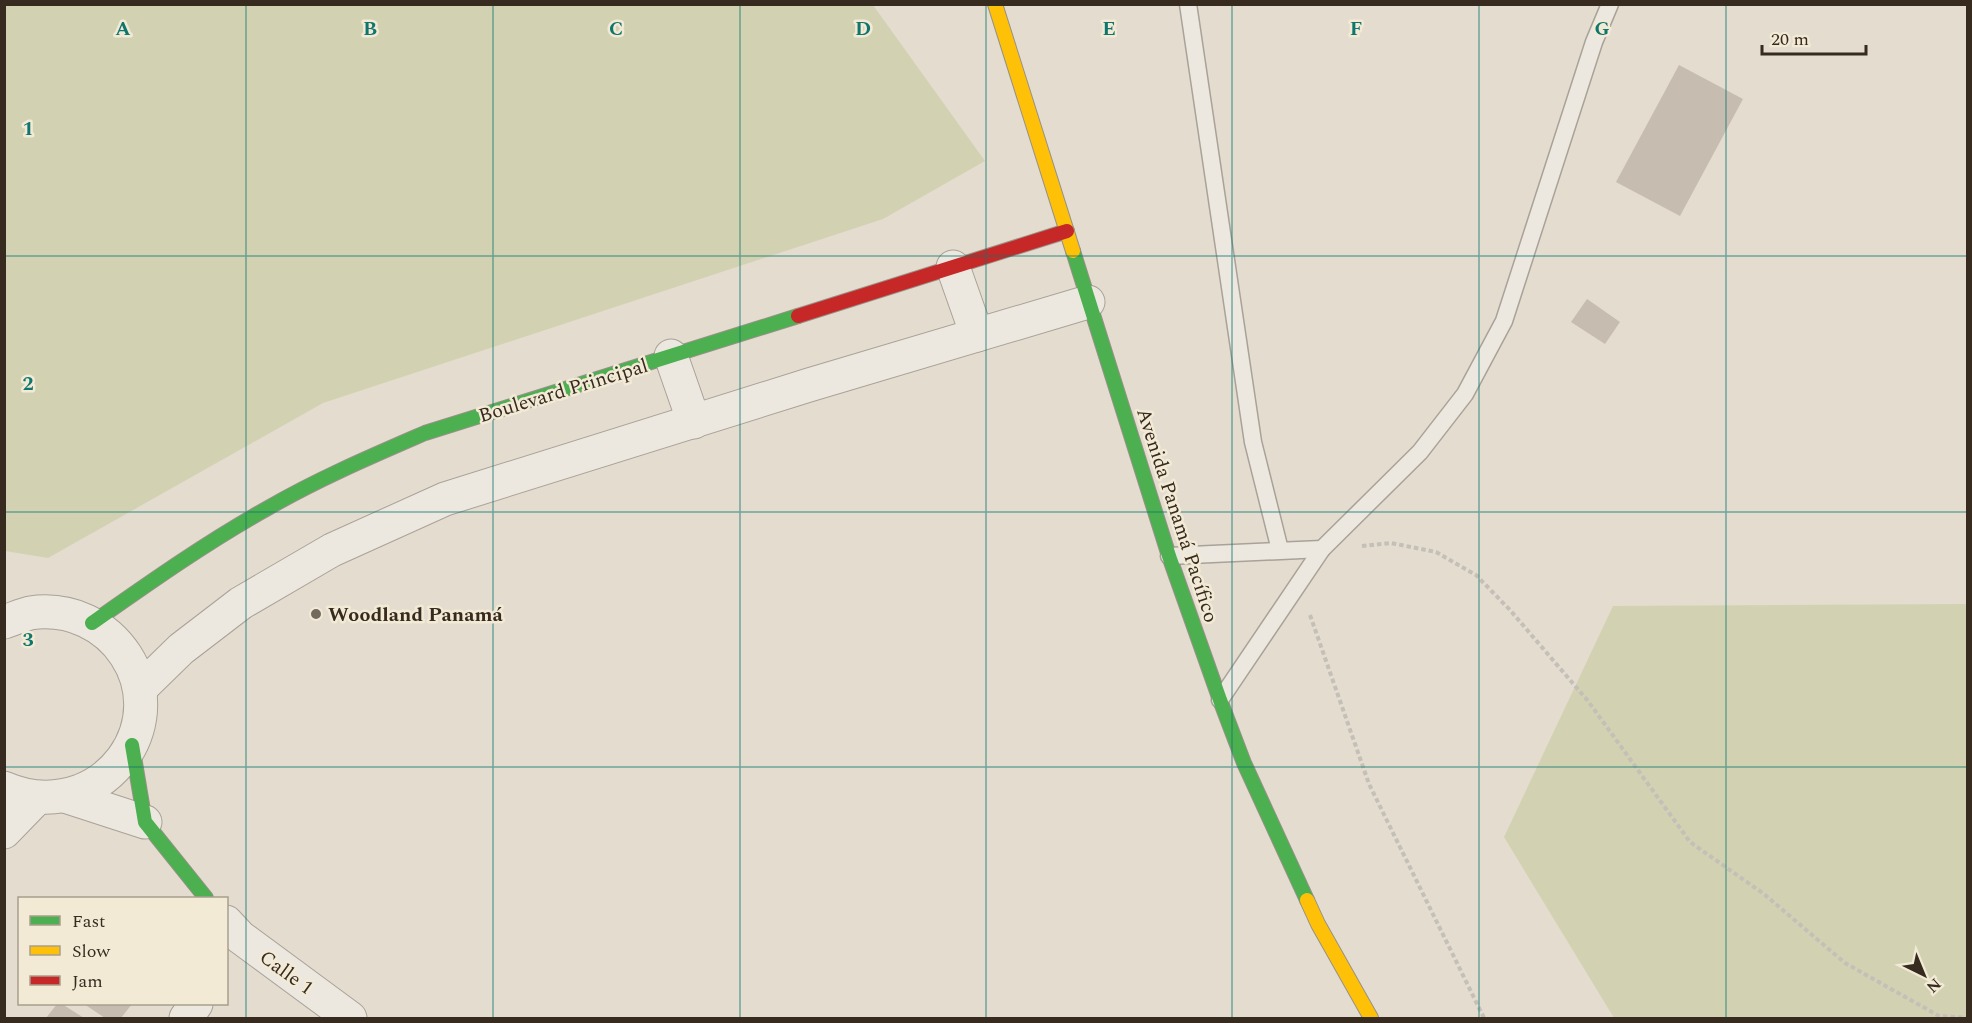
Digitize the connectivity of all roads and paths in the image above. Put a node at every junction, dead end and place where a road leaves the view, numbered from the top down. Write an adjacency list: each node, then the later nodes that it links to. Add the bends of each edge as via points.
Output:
1 (995, 4): 4 (street, Avenida Panamá Pacífico)
2 (1188, 4): 11 (lane, via 1253,442)
3 (1610, 4): 10 (lane, via 1594,42 1504,321 1465,394 1420,452)
4 (1067, 231): 5 (street, Boulevard Principal); 6 (street, Avenida Panamá Pacífico)
5 (953, 267): 7 (street); 8 (street, Boulevard Principal)
6 (1088, 302): 7 (street); 12 (street, Avenida Panamá Pacífico)
7 (977, 335): 9 (street)
8 (672, 356): 9 (street); 15 (street, Boulevard Principal, via 425,433 333,473 248,519)
9 (694, 422): 16 (street, via 445,499 332,550 241,603 181,649)
10 (1322, 549): 11 (lane); 13 (lane); 30 (path, via 1391,543 1436,552 1476,575 1588,701 1690,842 1764,894 1845,963 1939,1016)
11 (1280, 550): 12 (lane)
12 (1169, 556): 17 (street, Avenida Panamá Pacífico)
13 (1299, 583): 17 (lane); 29 (path, via 1369,784)
14 (4, 622): 15 (street, via 29,613 60,612)
15 (92, 623): 16 (street, via 112,637 130,661)
16 (140, 689): 18 (street, via 140,717)
17 (1220, 700): 28 (street, Avenida Panamá Pacífico, via 1244,763 1318,924)
18 (132, 745): 20 (street, via 115,768 93,786); 21 (street)
19 (4, 788): 20 (street)
20 (51, 797): 21 (street); 22 (street)
21 (145, 822): 23 (street)
22 (4, 832)
23 (205, 897)
24 (231, 939): 27 (street, Calle 1)
25 (195, 1005): 26 (street)
26 (186, 1018)
27 (350, 1018)
28 (1371, 1018)
29 (1484, 1018)
30 (1968, 1018)

